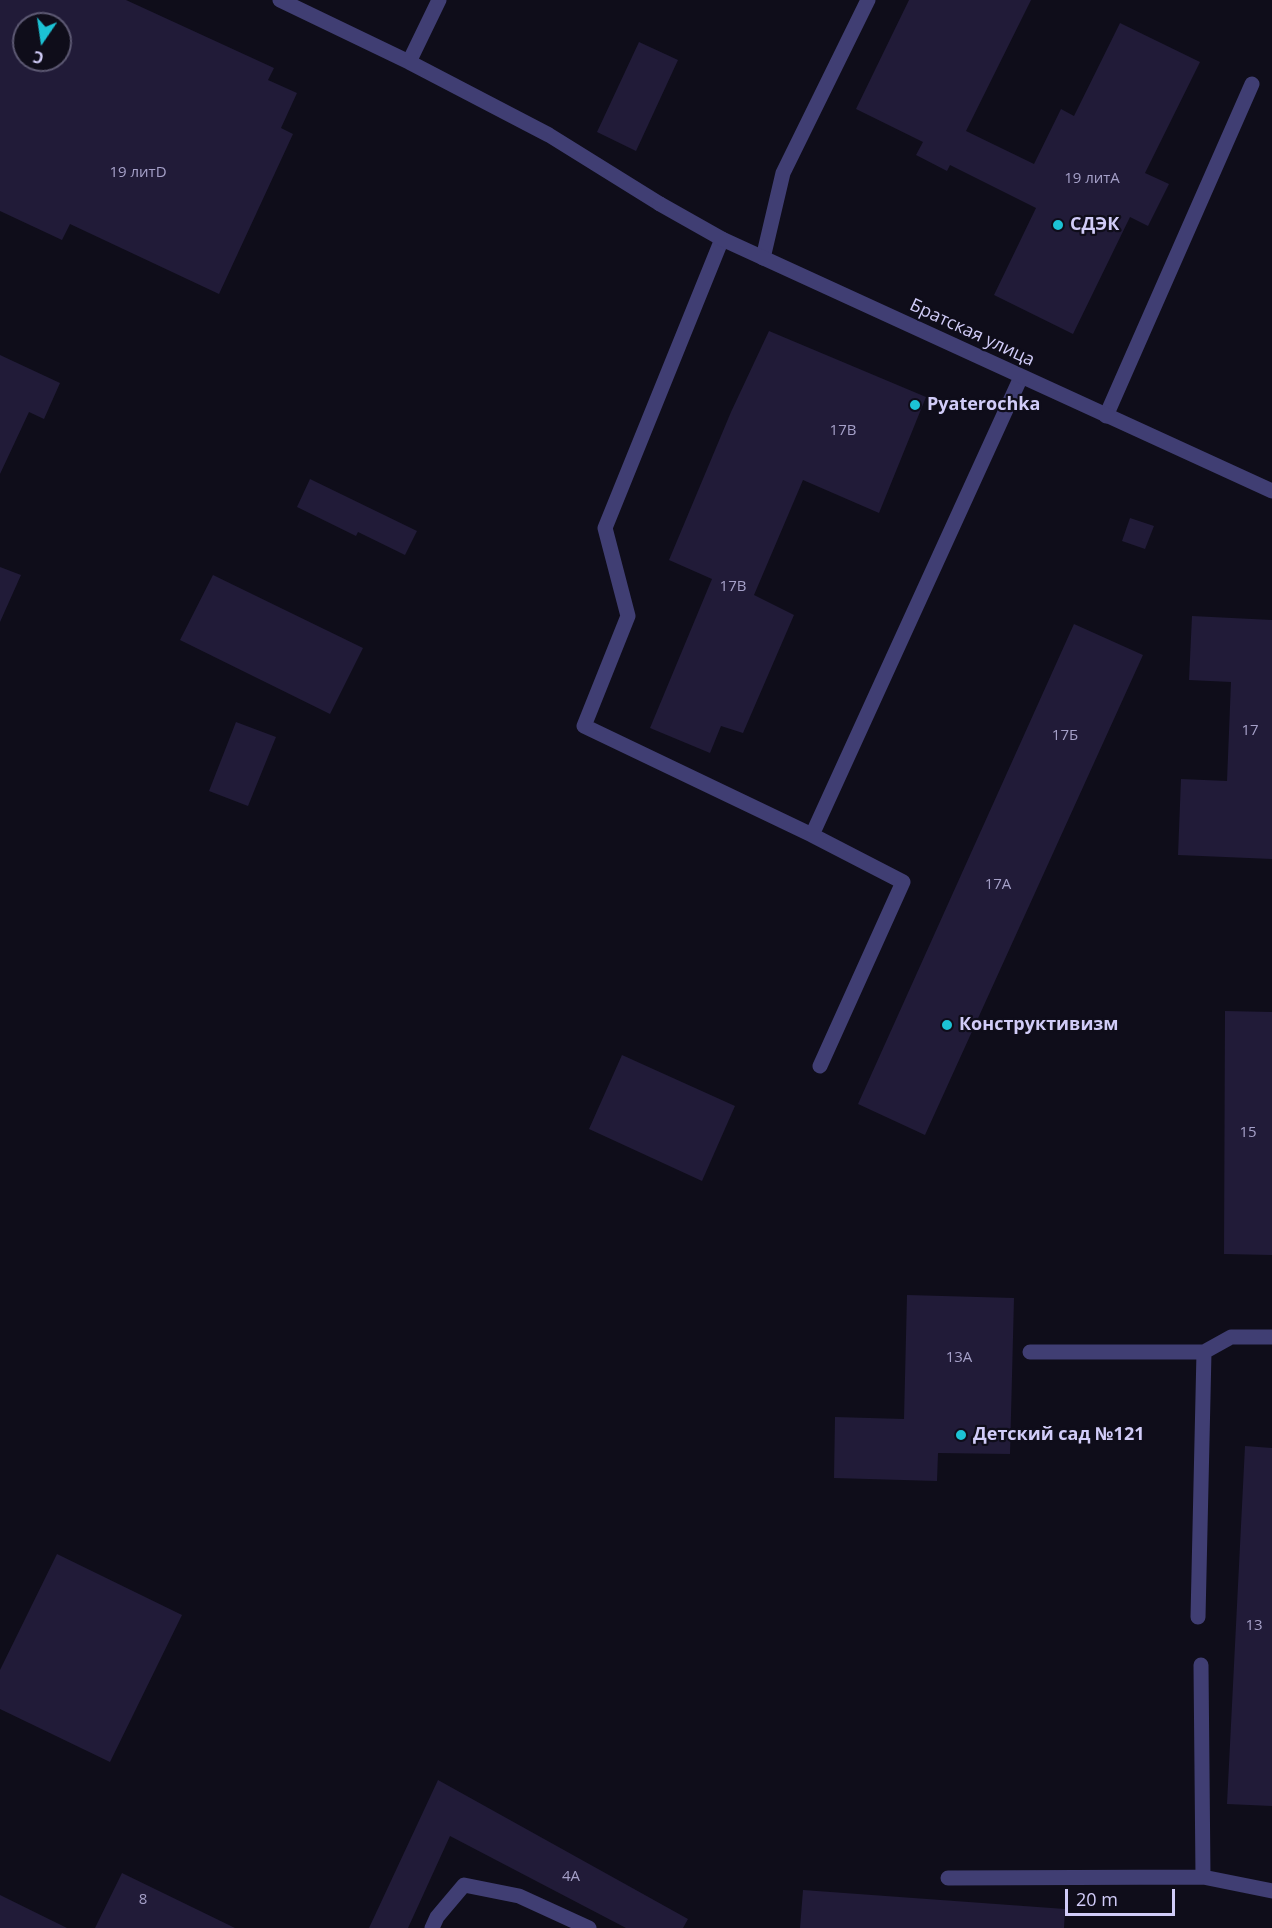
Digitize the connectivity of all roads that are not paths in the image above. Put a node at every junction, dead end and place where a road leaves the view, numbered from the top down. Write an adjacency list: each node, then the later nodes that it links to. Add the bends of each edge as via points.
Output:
1 (280, 0): 4 (street, Братская улица)
2 (439, 0): 4 (street)
3 (868, 0): 7 (street, via 783,173)
4 (409, 62): 6 (street, Братская улица, via 549,135)
5 (1252, 84): 9 (street)
6 (722, 239): 7 (street, Братская улица); 11 (street, via 604,528 627,616 584,726)
7 (763, 258): 8 (street, Братская улица)
8 (1021, 377): 9 (street, Братская улица); 11 (street)
9 (1106, 416): 10 (street, Братская улица)
10 (1272, 491)
11 (812, 835): 12 (street, via 903,882)
12 (820, 1066)
13 (1272, 1336): 15 (street, via 1230,1337)
14 (1030, 1352): 15 (street)
15 (1204, 1352): 16 (street)
16 (1198, 1617)
17 (1201, 1665): 18 (street)
18 (1203, 1877): 19 (street); 20 (street)
19 (948, 1878)
20 (1272, 1890)
21 (432, 1928): 22 (street, via 464,1885 519,1896)
22 (589, 1928)

